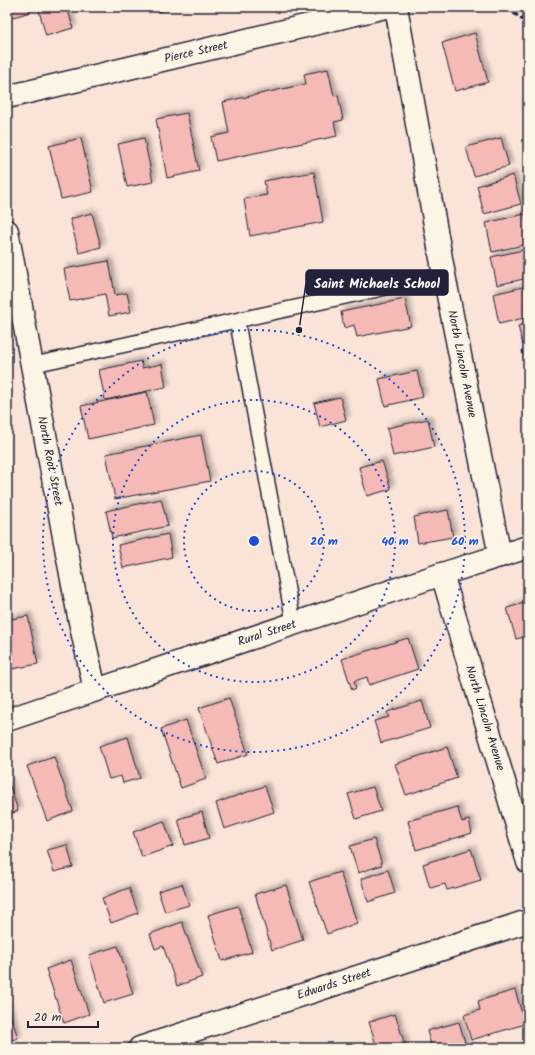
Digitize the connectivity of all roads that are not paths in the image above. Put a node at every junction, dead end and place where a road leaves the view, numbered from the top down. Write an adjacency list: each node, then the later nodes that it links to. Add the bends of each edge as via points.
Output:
1 (385, 7): 3 (street, Pierce Street)
2 (396, 7): 5 (street, North Lincoln Avenue)
3 (7, 97)
4 (7, 231): 6 (street, North Root Street)
5 (444, 275): 7 (lane); 10 (street, North Lincoln Avenue)
6 (12, 288): 8 (street, North Root Street)
7 (237, 320): 8 (lane); 12 (lane)
8 (32, 365): 13 (street, North Root Street)
9 (528, 547): 10 (street, Rural Street)
10 (500, 556): 11 (street, Rural Street)
11 (442, 574): 12 (street, Rural Street); 15 (street, North Lincoln Avenue)
12 (294, 624): 13 (street, Rural Street)
13 (94, 690): 14 (street, Rural Street)
14 (7, 720)
15 (528, 862)
16 (528, 921): 17 (street, Edwards Street)
17 (140, 1048)

